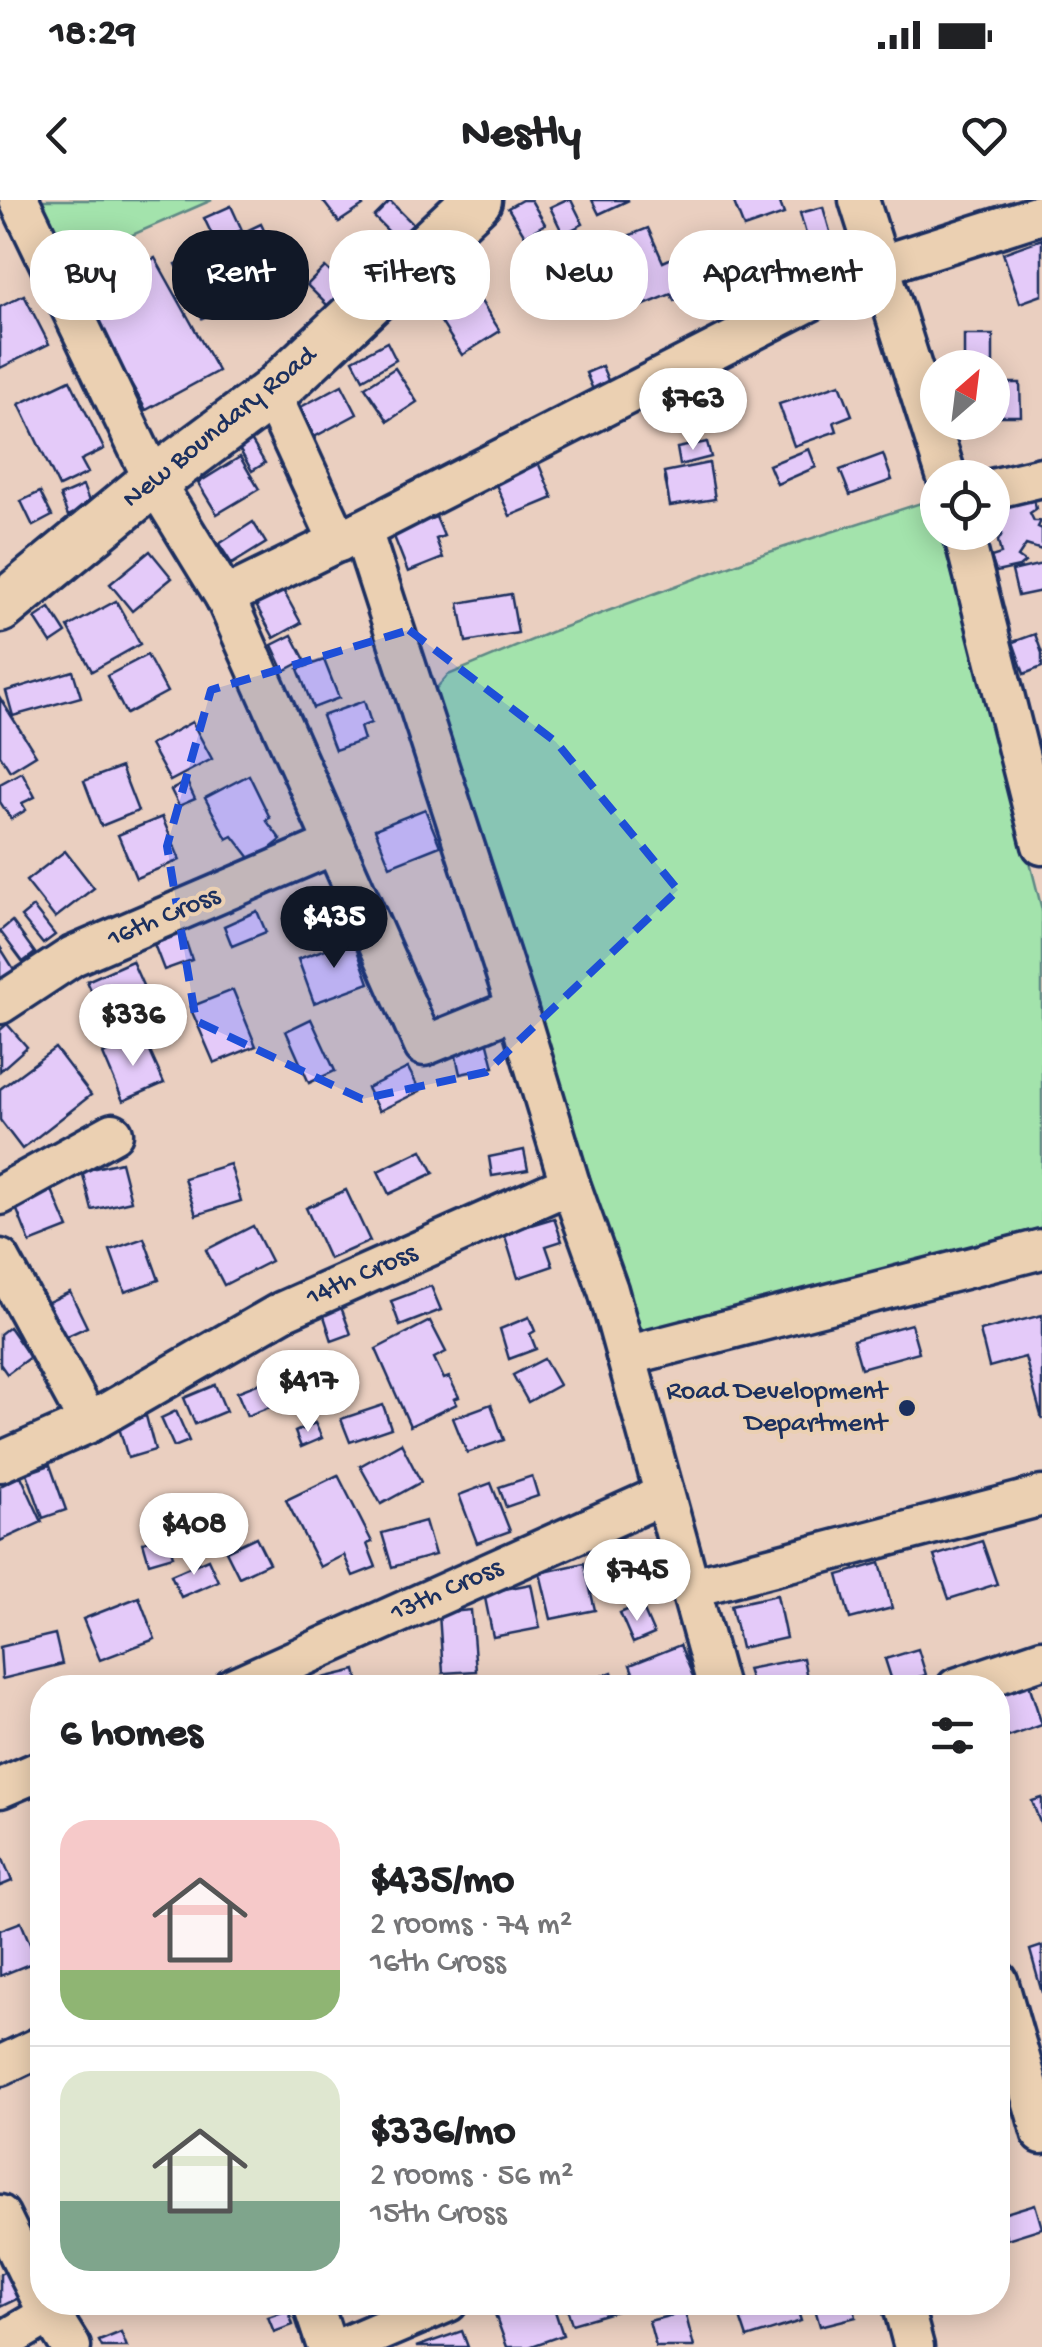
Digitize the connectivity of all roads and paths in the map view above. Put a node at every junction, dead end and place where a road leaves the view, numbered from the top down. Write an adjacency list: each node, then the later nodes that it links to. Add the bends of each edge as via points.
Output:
1 (20, 200): 12 (street)
2 (859, 200): 5 (street)
3 (457, 207): 9 (main road, New Boundary Road)
4 (1042, 214): 6 (street)
5 (869, 230)
6 (896, 261)
7 (896, 314): 10 (street)
8 (775, 320): 14 (street)
9 (271, 394): 12 (main road, New Boundary Road); 14 (street)
10 (941, 460)
11 (1042, 477): 13 (street)
12 (154, 481): 16 (street); 17 (main road, New Boundary Road)
13 (1010, 485)
14 (351, 536): 16 (street); 21 (street)
15 (967, 550): 19 (street)
16 (225, 597): 18 (street)
17 (0, 608)
18 (335, 844): 20 (street, 16th Cross, via 73,956); 21 (street, via 424,1046)
19 (1042, 845)
20 (0, 1004)
21 (516, 1008): 23 (street)
22 (113, 1133): 24 (street)
23 (570, 1184): 27 (street); 28 (street, 14th Cross, via 283,1311)
24 (0, 1195)
25 (1042, 1248): 27 (street)
26 (0, 1259): 28 (street)
27 (626, 1356): 30 (street)
28 (88, 1422): 29 (street, 14th Cross)
29 (0, 1462)
30 (662, 1495): 32 (street); 34 (street, 13th Cross)
31 (1042, 1496): 32 (street)
32 (690, 1588): 35 (street)
33 (1042, 1659): 36 (street)
34 (261, 1675)
35 (714, 1675)
36 (995, 1675)
37 (30, 1775): 38 (street)
38 (0, 1788)
39 (1018, 2040): 42 (street)
40 (30, 2052): 41 (street)
41 (0, 2066)
42 (1042, 2134)
43 (0, 2215): 44 (street)
44 (30, 2276)
45 (34, 2315): 50 (street)
46 (51, 2315): 51 (street)
47 (317, 2315): 52 (street)
48 (418, 2315): 53 (street)
49 (905, 2315): 54 (street)
50 (0, 2343)
51 (71, 2347)
52 (328, 2347)
53 (343, 2347)
54 (914, 2347)

